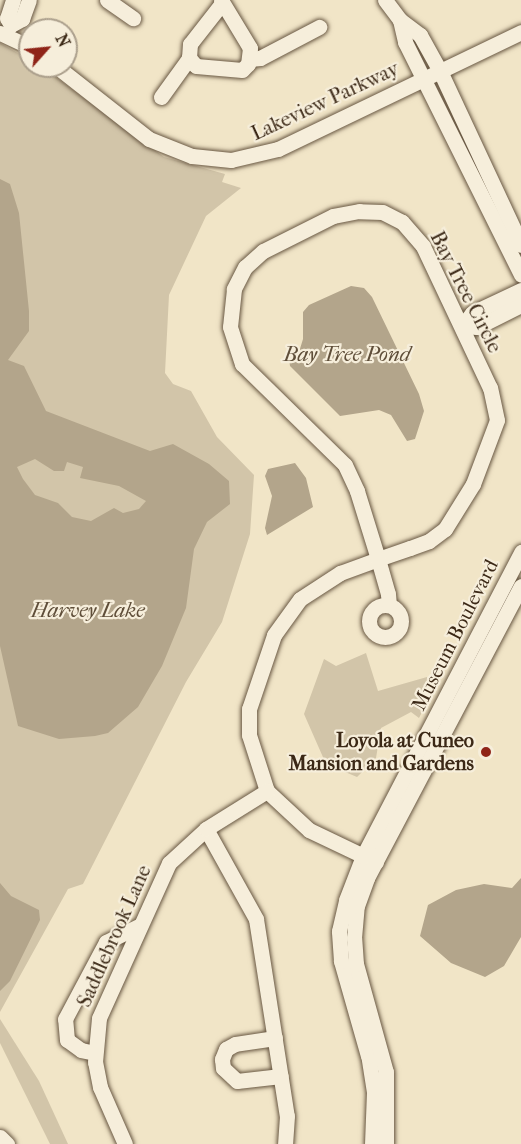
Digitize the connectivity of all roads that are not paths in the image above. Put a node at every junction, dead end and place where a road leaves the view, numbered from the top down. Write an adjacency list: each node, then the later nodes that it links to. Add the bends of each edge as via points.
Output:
1 (13, 0): 9 (street)
2 (29, 0): 9 (street, via 22,18)
3 (107, 0): 6 (street)
4 (221, 1): 11 (street, via 190,44); 12 (street, via 250,48)
5 (390, 2): 7 (street)
6 (133, 18)
7 (400, 20): 13 (street, via 420,35); 15 (street, via 405,42)
8 (319, 27): 12 (street, via 260,58)
9 (7, 31)
10 (521, 32): 13 (street, Lakeview Parkway)
11 (189, 58): 12 (street, via 196,66 236,70 245,68); 16 (street)
12 (250, 59)
13 (440, 71): 15 (street, Lakeview Parkway); 17 (street)
14 (71, 78): 15 (street, Lakeview Parkway, via 149,139 210,160 273,152)
15 (424, 78): 18 (street)
16 (161, 97)
17 (521, 245)
18 (521, 275)
19 (521, 290): 21 (street, via 472,313)
20 (521, 305): 21 (street, via 477,327)
21 (462, 326): 23 (street, Bay Tree Circle, via 496,404 497,420 489,448 463,505 445,529 429,540); 23 (street, Bay Tree Circle, via 423,246 402,222 381,212 333,216 263,251 245,267 234,289 230,327 242,364 336,452 357,491)
22 (521, 552): 28 (street, Museum Boulevard)
23 (378, 559): 25 (street); 26 (street, Bay Tree Circle, via 322,582 300,599 274,635 249,709 249,735)
24 (521, 586): 28 (street, Museum Boulevard)
25 (389, 605)
26 (267, 791): 27 (street, Saddlebrook Lane); 28 (street, Bay Tree Circle, via 309,830)
27 (206, 829): 29 (street, Saddlebrook Lane, via 169,863); 30 (street, via 256,920)
28 (370, 859): 37 (street, Museum Boulevard, via 339,931 340,961 368,1056 374,1092); 38 (street, Museum Boulevard, via 357,906 354,938 356,964 386,1072)
29 (139, 926): 31 (street, Saddlebrook Lane, via 99,1018); 31 (street, via 106,942 65,1018 67,1040 81,1050)
30 (275, 1038): 32 (street); 32 (street, via 226,1049 223,1068 237,1081)
31 (95, 1053): 35 (street, Saddlebrook Lane, via 103,1097)
32 (281, 1076): 36 (street, via 287,1116)
33 (0, 1137): 34 (street)
34 (8, 1144)
35 (125, 1144)
36 (285, 1144)
37 (372, 1144)
38 (386, 1144)

